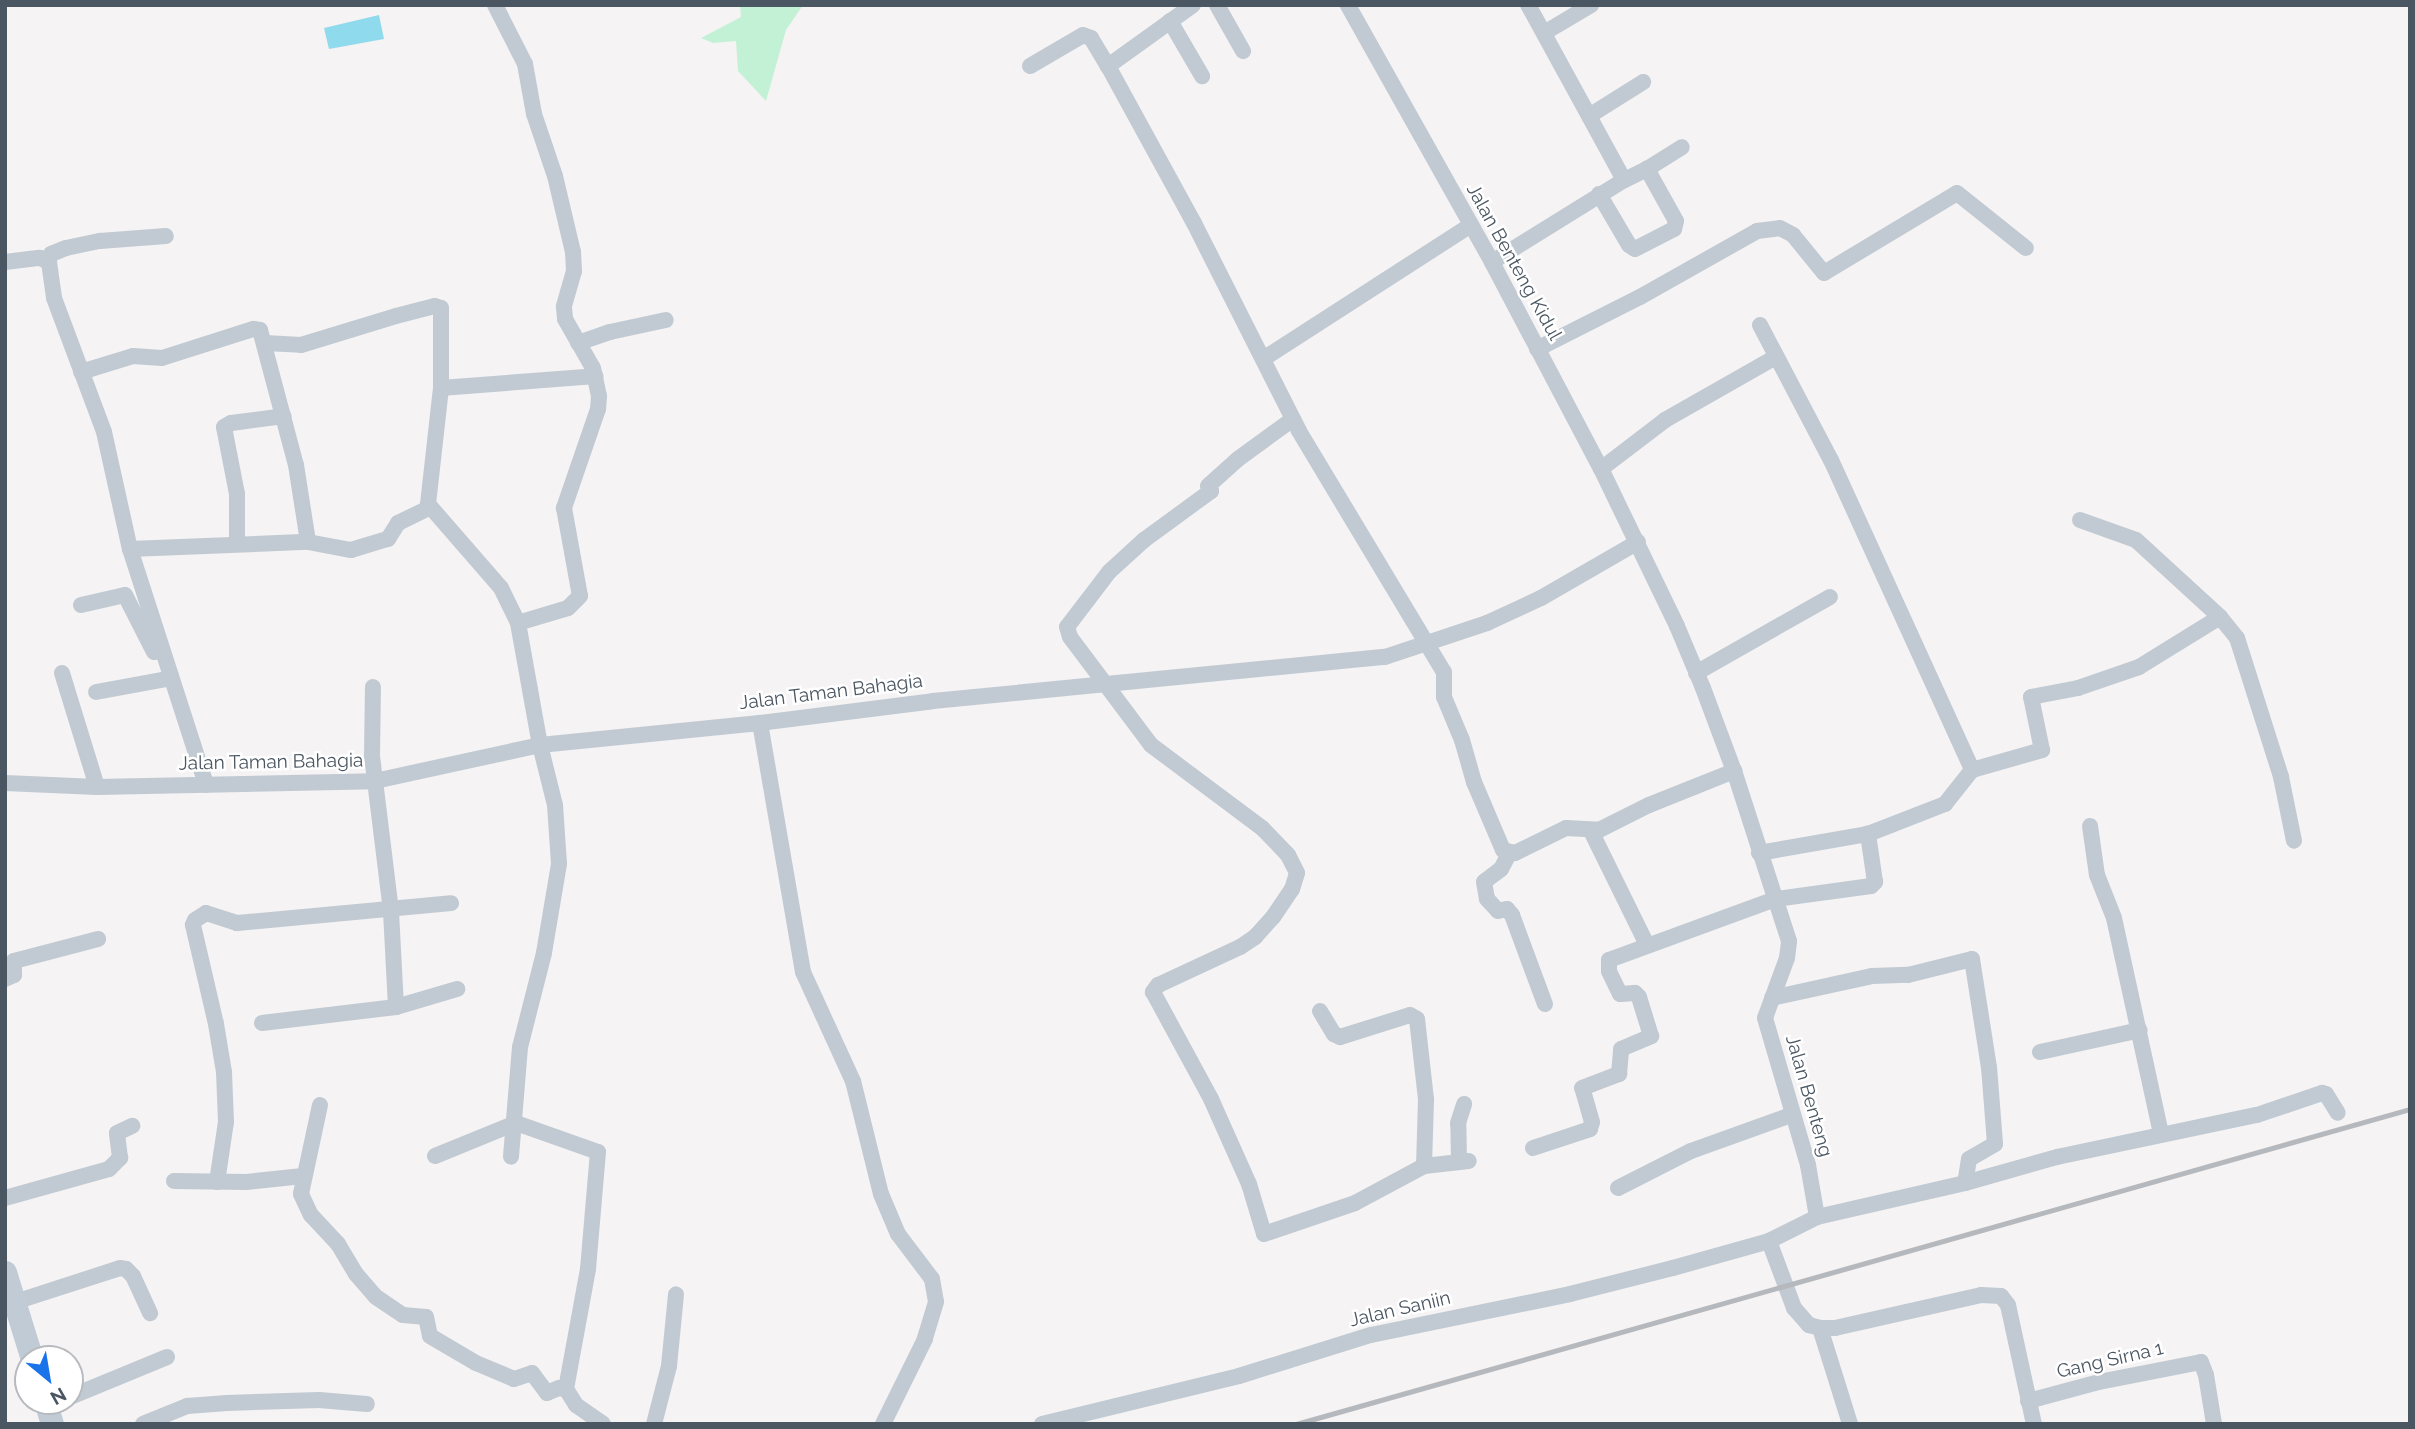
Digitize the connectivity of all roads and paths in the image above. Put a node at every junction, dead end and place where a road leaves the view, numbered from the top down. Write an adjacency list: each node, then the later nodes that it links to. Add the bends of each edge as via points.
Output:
1 (495, 5): 28 (street, via 526,64 534,114 555,176 574,262 564,313)
2 (1193, 5): 7 (street)
3 (1217, 5): 9 (street)
4 (1348, 5): 19 (street, Jalan Benteng Kidul)
5 (1528, 5): 8 (street)
6 (1591, 5): 8 (street)
7 (1170, 21): 11 (street); 12 (street)
8 (1544, 33): 14 (street)
9 (1243, 51)
10 (1030, 66): 11 (street, via 1083,35 1091,38)
11 (1108, 66): 31 (street)
12 (1202, 76)
13 (1643, 82): 14 (street)
14 (1589, 117): 17 (street)
15 (1682, 147): 16 (street)
16 (1647, 169): 17 (street); 18 (street, via 1677,225 1642,248 1629,246)
17 (1624, 180): 18 (street)
18 (1599, 194): 24 (street)
19 (1471, 225): 24 (street, Jalan Benteng Kidul); 31 (street)
20 (166, 236): 22 (street, via 100,241 66,248)
21 (2026, 248): 29 (street, via 1957,192 1824,273 1793,235 1780,228 1757,231)
22 (47, 260): 23 (street); 32 (street, via 54,298)
23 (5, 262)
24 (1492, 262): 29 (street, Jalan Benteng Kidul)
25 (666, 320): 28 (street)
26 (1760, 325): 30 (street)
27 (265, 342): 32 (street, via 260,330 253,329 162,358 133,356); 34 (street, via 301,345 439,306); 35 (street)
28 (578, 343): 33 (street)
29 (1537, 349): 37 (street, Jalan Benteng Kidul)
30 (1776, 357): 37 (street, via 1665,420); 57 (street, via 1831,460)
31 (1263, 359): 36 (street)
32 (81, 372): 43 (street, via 121,497)
33 (596, 376): 34 (street); 47 (street, via 598,409 564,508 580,596 568,608)
34 (441, 388): 38 (street)
35 (284, 415): 40 (street, via 224,427 237,494); 41 (street)
36 (1293, 419): 48 (street); 52 (street, via 1238,459 1208,486 1211,491 1144,540 1093,589 1069,622 1068,633)
37 (1601, 469): 42 (street, Jalan Benteng Kidul)
38 (429, 508): 41 (street, via 398,523 388,539 377,545 351,550); 47 (street, via 501,588)
39 (2080, 520): 46 (street, via 2136,540)
40 (237, 542): 41 (street); 43 (street)
41 (308, 542)
42 (1638, 542): 48 (street, Jalan Taman Bahagia, via 1541,598); 50 (street, Jalan Benteng)
43 (130, 549): 61 (street)
44 (1830, 597): 50 (street)
45 (80, 605): 51 (street, via 125,595)
46 (2220, 617): 57 (street, via 2140,667 2078,688 2031,697 2042,750); 66 (street, via 2237,638 2251,674)
47 (518, 623): 56 (street)
48 (1429, 645): 52 (street, Jalan Taman Bahagia, via 1385,657); 68 (street, via 1444,672 1444,697 1474,782 1503,850)
49 (62, 673): 62 (street)
50 (1696, 673): 58 (street, Jalan Benteng)
51 (167, 679): 54 (street); 61 (street)
52 (1106, 684): 55 (street, Jalan Taman Bahagia); 93 (street, via 1152,745 1232,802 1295,864 1292,889 1255,937 1153,990 1216,1110 1249,1184 1262,1231 1267,1234 1355,1203)
53 (373, 687): 59 (street)
54 (96, 692)
55 (760, 723): 56 (street, Jalan Taman Bahagia); 116 (street, via 803,972 853,1081 881,1195 898,1234 932,1279 936,1302 925,1339)
56 (540, 745): 59 (street, Jalan Taman Bahagia); 87 (street, via 555,805 559,864 544,953 520,1047)
57 (1972, 770): 65 (street, via 1945,804)
58 (1734, 771): 64 (street); 67 (street, Jalan Benteng)
59 (374, 780): 61 (street, Jalan Taman Bahagia); 71 (street)
60 (5, 783): 62 (street, Jalan Taman Bahagia)
61 (202, 785): 62 (street, Jalan Taman Bahagia)
62 (97, 787)
63 (2090, 826): 81 (street, via 2098,875)
64 (1591, 831): 68 (street, via 1566,828); 73 (street)
65 (1868, 834): 67 (street); 69 (street, via 1874,885)
66 (2294, 841)
67 (1759, 853): 69 (street, Jalan Benteng)
68 (1509, 854): 77 (street, via 1501,869 1484,882 1485,887 1493,907 1507,909 1512,915)
69 (1776, 899): 73 (street); 76 (street, Jalan Benteng, via 1789,949)
70 (451, 903): 71 (street)
71 (391, 911): 78 (street); 96 (street, via 237,923 206,913 195,920 224,1083 226,1122)
72 (97, 939): 74 (street, via 14,961 14,975)
73 (1647, 945): 90 (street, via 1607,964 1620,994 1639,997 1651,1036 1621,1049 1619,1074 1582,1088 1590,1129)
74 (5, 979)
75 (457, 989): 78 (street)
76 (1772, 998): 86 (street, Jalan Benteng, via 1765,1018); 97 (street, via 1972,959 1989,1067 1995,1144 1969,1159)
77 (1545, 1004)
78 (396, 1007): 80 (street)
79 (1320, 1011): 93 (street, via 1340,1037 1415,1016 1423,1059)
80 (262, 1023)
81 (2140, 1030): 82 (street); 89 (street)
82 (2040, 1052)
83 (1464, 1104): 93 (street, via 1458,1123 1464,1161)
84 (320, 1105): 94 (street)
85 (2338, 1113): 89 (street, via 2322,1093 2257,1115)
86 (1791, 1115): 98 (street, via 1691,1152); 100 (street, Jalan Benteng, via 1808,1165)
87 (516, 1123): 91 (street); 92 (street); 109 (street, via 598,1152 588,1269)
88 (132, 1126): 99 (street, via 117,1133 120,1158 109,1169)
89 (2161, 1134): 97 (street)
90 (1533, 1148)
91 (435, 1156)
92 (511, 1157)
93 (1424, 1166)
94 (303, 1176): 96 (street); 109 (street, via 301,1194 307,1210 376,1297 403,1315 426,1317 430,1336 476,1363 514,1379 532,1373 547,1393)
95 (174, 1181): 96 (street)
96 (217, 1182)
97 (1965, 1183): 100 (street)
98 (1618, 1188)
99 (5, 1198)
100 (1817, 1217): 101 (street)
101 (1769, 1241): 106 (street, via 1794,1308 1809,1325); 117 (street, Jalan Saniin, via 1570,1294 1371,1335 1239,1376)
102 (5, 1272): 104 (street)
103 (676, 1294): 115 (street, via 669,1366)
104 (15, 1302): 105 (street, via 126,1269); 107 (street)
105 (150, 1313)
106 (1820, 1328): 111 (street, via 1981,1295 2001,1296 2008,1305); 118 (street)
107 (28, 1345)
108 (167, 1357): 110 (street)
109 (566, 1389): 114 (street, via 576,1405)
110 (84, 1391)
111 (2028, 1401): 119 (street); 120 (street, Gang Sirna 1, via 2201,1362)
112 (367, 1404): 113 (street, via 319,1399 227,1402 187,1406)
113 (143, 1424)
114 (603, 1424)
115 (654, 1424)
116 (883, 1424)
117 (1042, 1424)
118 (1850, 1424)
119 (2034, 1424)
120 (2214, 1424)

